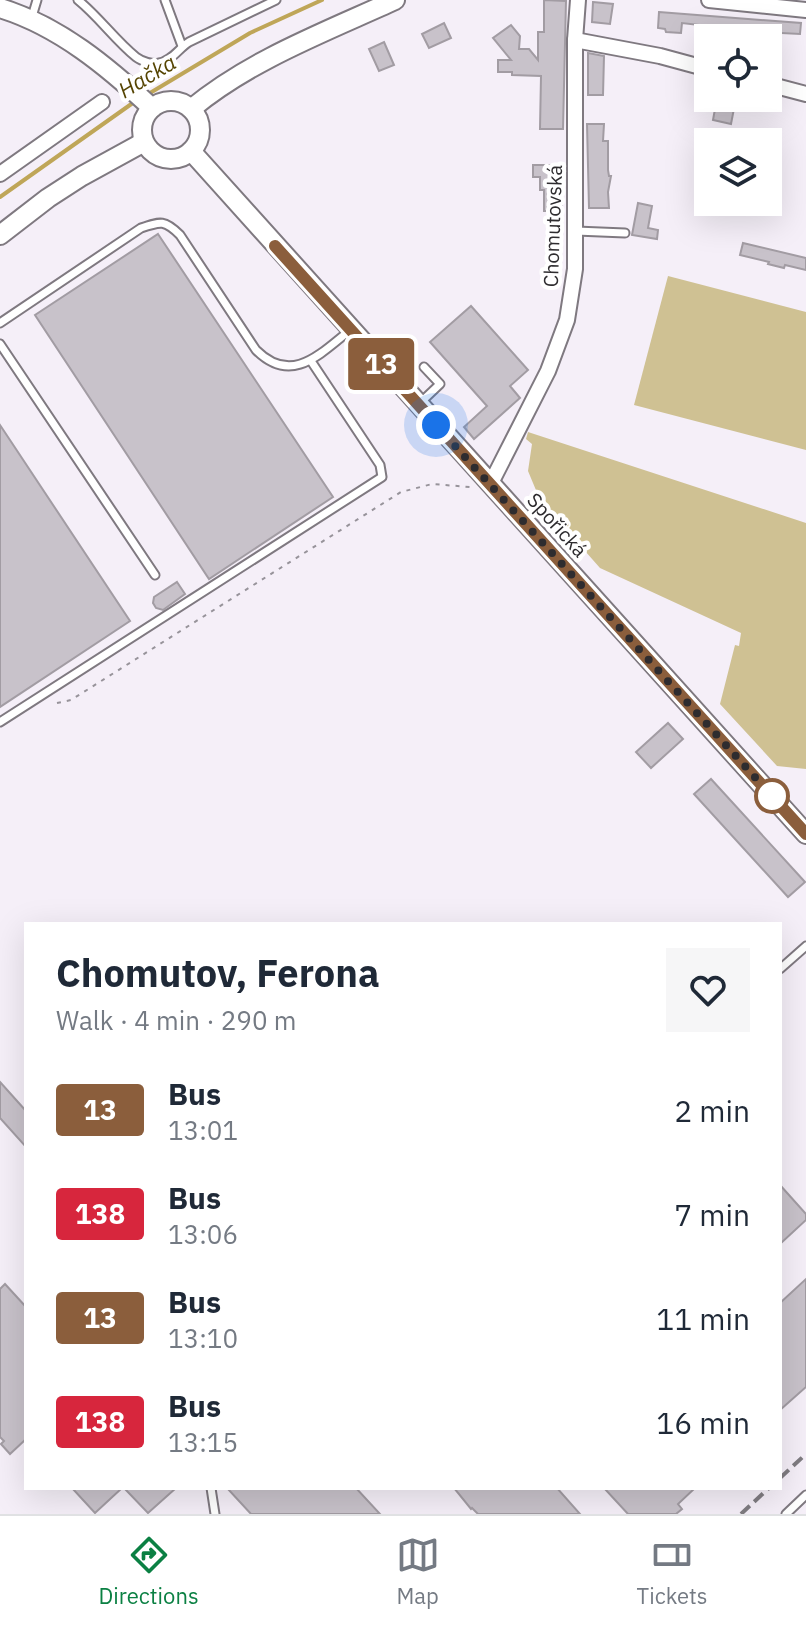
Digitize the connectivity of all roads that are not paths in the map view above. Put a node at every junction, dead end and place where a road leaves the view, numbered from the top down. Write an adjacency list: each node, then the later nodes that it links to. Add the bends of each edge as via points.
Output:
1 (37, 0): 12 (lane)
2 (78, 0): 14 (lane, via 138,59 157,64)
3 (165, 0): 14 (lane)
4 (250, 0): 10 (lane)
5 (276, 0): 10 (lane)
6 (395, 0): 20 (street, via 247,70)
7 (578, 0): 13 (street, Chomutovská)
8 (709, 0): 11 (street)
9 (0, 8): 12 (street)
10 (254, 10): 14 (lane)
11 (806, 10)
12 (31, 20): 19 (street, via 84,51)
13 (575, 40): 15 (street); 24 (street, Chomutovská)
14 (182, 46)
15 (694, 65)
16 (782, 88): 17 (street)
17 (806, 94)
18 (102, 102): 23 (street)
19 (151, 107): 20 (street, via 176,101); 21 (street, via 143,123)
20 (191, 109): 22 (street, via 200,130)
21 (144, 142): 22 (street, via 154,154 169,159); 26 (street, via 82,176)
22 (191, 151): 28 (street, Spořická)
23 (0, 174)
24 (576, 231): 25 (lane); 33 (street, Chomutovská, via 567,320 548,371)
25 (625, 233)
26 (0, 235)
27 (0, 323): 30 (lane, via 141,228 168,224 268,362 287,366)
28 (351, 330): 30 (lane); 32 (street, Spořická)
29 (0, 344): 34 (lane)
30 (311, 361): 35 (lane, via 380,465 382,477)
31 (424, 367): 32 (lane, via 440,384)
32 (419, 405): 33 (street, Spořická)
33 (490, 485): 36 (street, Spořická)
34 (155, 575)
35 (0, 722)
36 (806, 834)
37 (806, 946): 38 (lane)
38 (782, 967)
39 (211, 1490): 41 (lane)
40 (806, 1495): 42 (lane)
41 (215, 1514)
42 (786, 1514)

